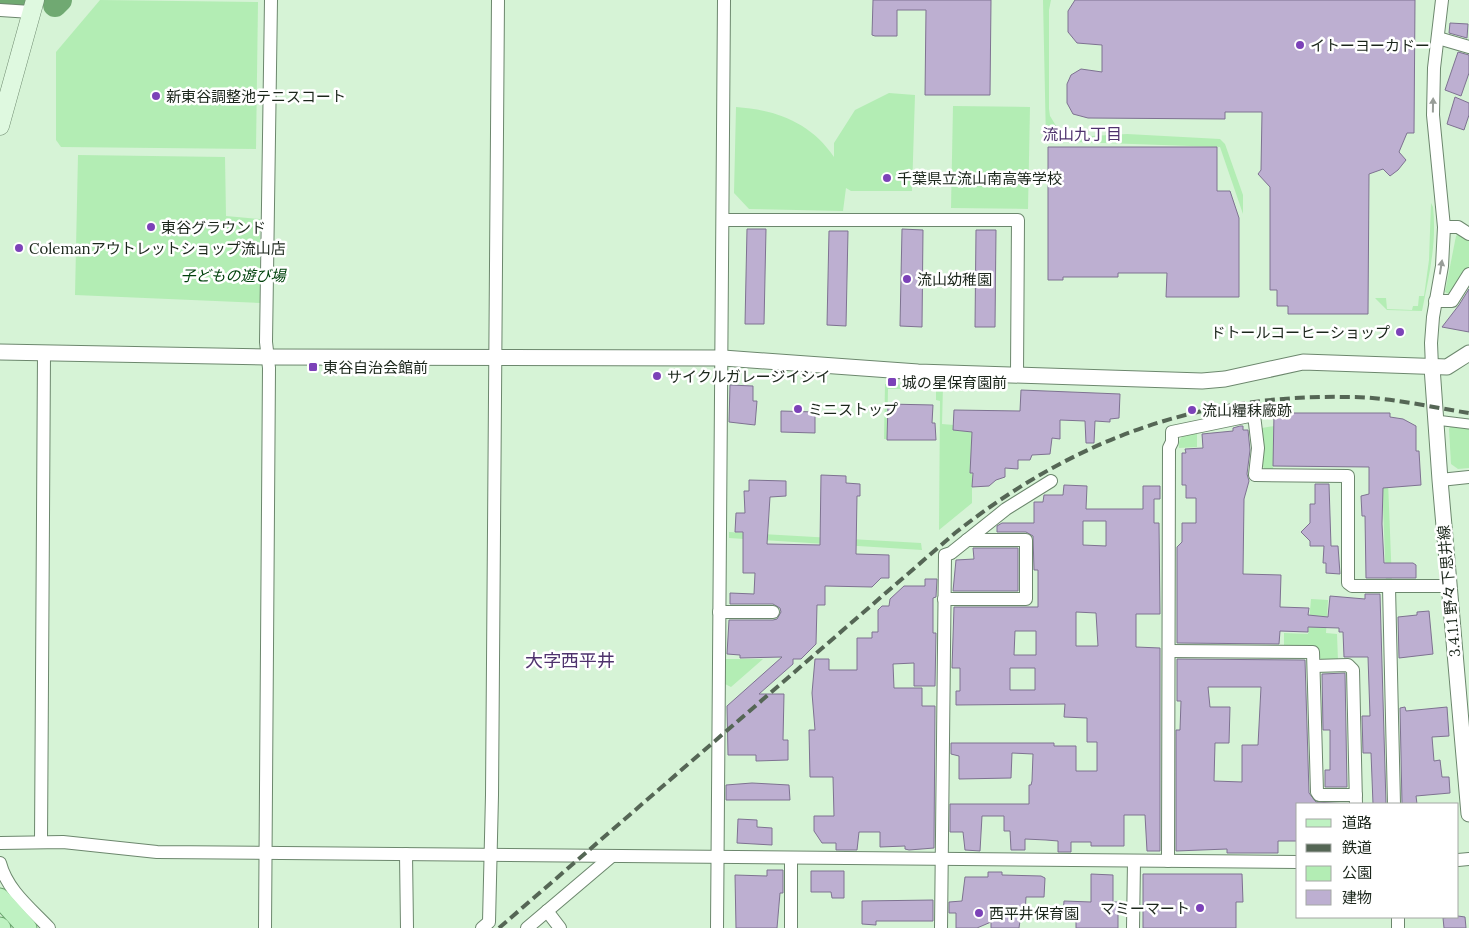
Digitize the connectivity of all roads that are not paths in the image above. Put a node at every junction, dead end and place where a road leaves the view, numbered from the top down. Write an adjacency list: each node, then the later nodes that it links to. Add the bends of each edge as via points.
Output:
1 (271, 0): 19 (street)
2 (498, 0): 18 (street)
3 (724, 0): 10 (street)
4 (1442, 0): 7 (street)
5 (33, 6): 6 (street); 9 (main road)
6 (0, 10)
7 (1438, 38): 8 (street); 11 (street, one-way to 7, via 1433,116)
8 (1469, 47)
9 (0, 126)
10 (723, 220): 20 (street); 22 (street, via 1018,220)
11 (1444, 227): 12 (street, via 1458,227); 14 (street, one-way to 11, via 1442,266)
12 (1469, 234)
13 (1469, 274): 14 (street, via 1452,302)
14 (1435, 301): 21 (street)
15 (0, 352): 17 (street)
16 (1469, 353): 21 (street, via 1446,367)
17 (44, 354): 19 (street); 40 (street)
18 (495, 356): 19 (street); 20 (street); 44 (street)
19 (268, 357): 42 (street)
20 (723, 358): 22 (street, via 908,371); 32 (street)
21 (1432, 367): 22 (street, via 1303,362 1202,381); 23 (street, 3.4.1.1 野々下思井線)
22 (1017, 374)
23 (1436, 420): 24 (street); 26 (street, 3.4.1.1 野々下思井線)
24 (1469, 424)
25 (1469, 477): 26 (street)
26 (1440, 480): 29 (street, 3.4.1.1 野々下思井線)
27 (1051, 481): 28 (street)
28 (967, 540): 31 (street, via 945,555); 31 (street, via 1026,540 1026,599)
29 (1449, 586): 30 (street); 36 (street, 3.4.1.1 野々下思井線)
30 (1389, 587): 34 (street, via 1352,586 1346,579 1348,476 1255,475 1258,448 1254,415 1172,432 1169,448); 38 (street)
31 (944, 599): 48 (street)
32 (719, 612): 33 (street); 46 (street)
33 (773, 612)
34 (1169, 651): 35 (street, via 1313,652); 50 (street)
35 (1314, 666): 37 (street, via 1317,792); 37 (street, via 1348,666 1353,670)
36 (1463, 671): 39 (street, 3.4.1.1 野々下思井線)
37 (1356, 799)
38 (1394, 803)
39 (1469, 814)
40 (41, 842): 41 (street); 42 (street, via 157,852)
41 (0, 843)
42 (266, 852): 43 (street); 57 (street)
43 (406, 854): 44 (street); 58 (street)
44 (490, 856): 45 (street); 59 (street, via 488,922)
45 (612, 856): 46 (street); 54 (street)
46 (718, 858): 47 (street); 62 (street)
47 (791, 858): 48 (street); 63 (street)
48 (942, 860): 49 (street); 64 (street)
49 (1134, 861): 50 (street); 65 (street)
50 (1168, 861): 51 (street)
51 (1296, 862)
52 (0, 863): 56 (street, via 12,888)
53 (0, 898): 55 (main road)
54 (547, 911): 60 (street); 61 (street)
55 (28, 928)
56 (49, 928)
57 (265, 928)
58 (407, 928)
59 (482, 928)
60 (527, 928)
61 (560, 928)
62 (717, 928)
63 (791, 928)
64 (941, 928)
65 (1133, 928)

